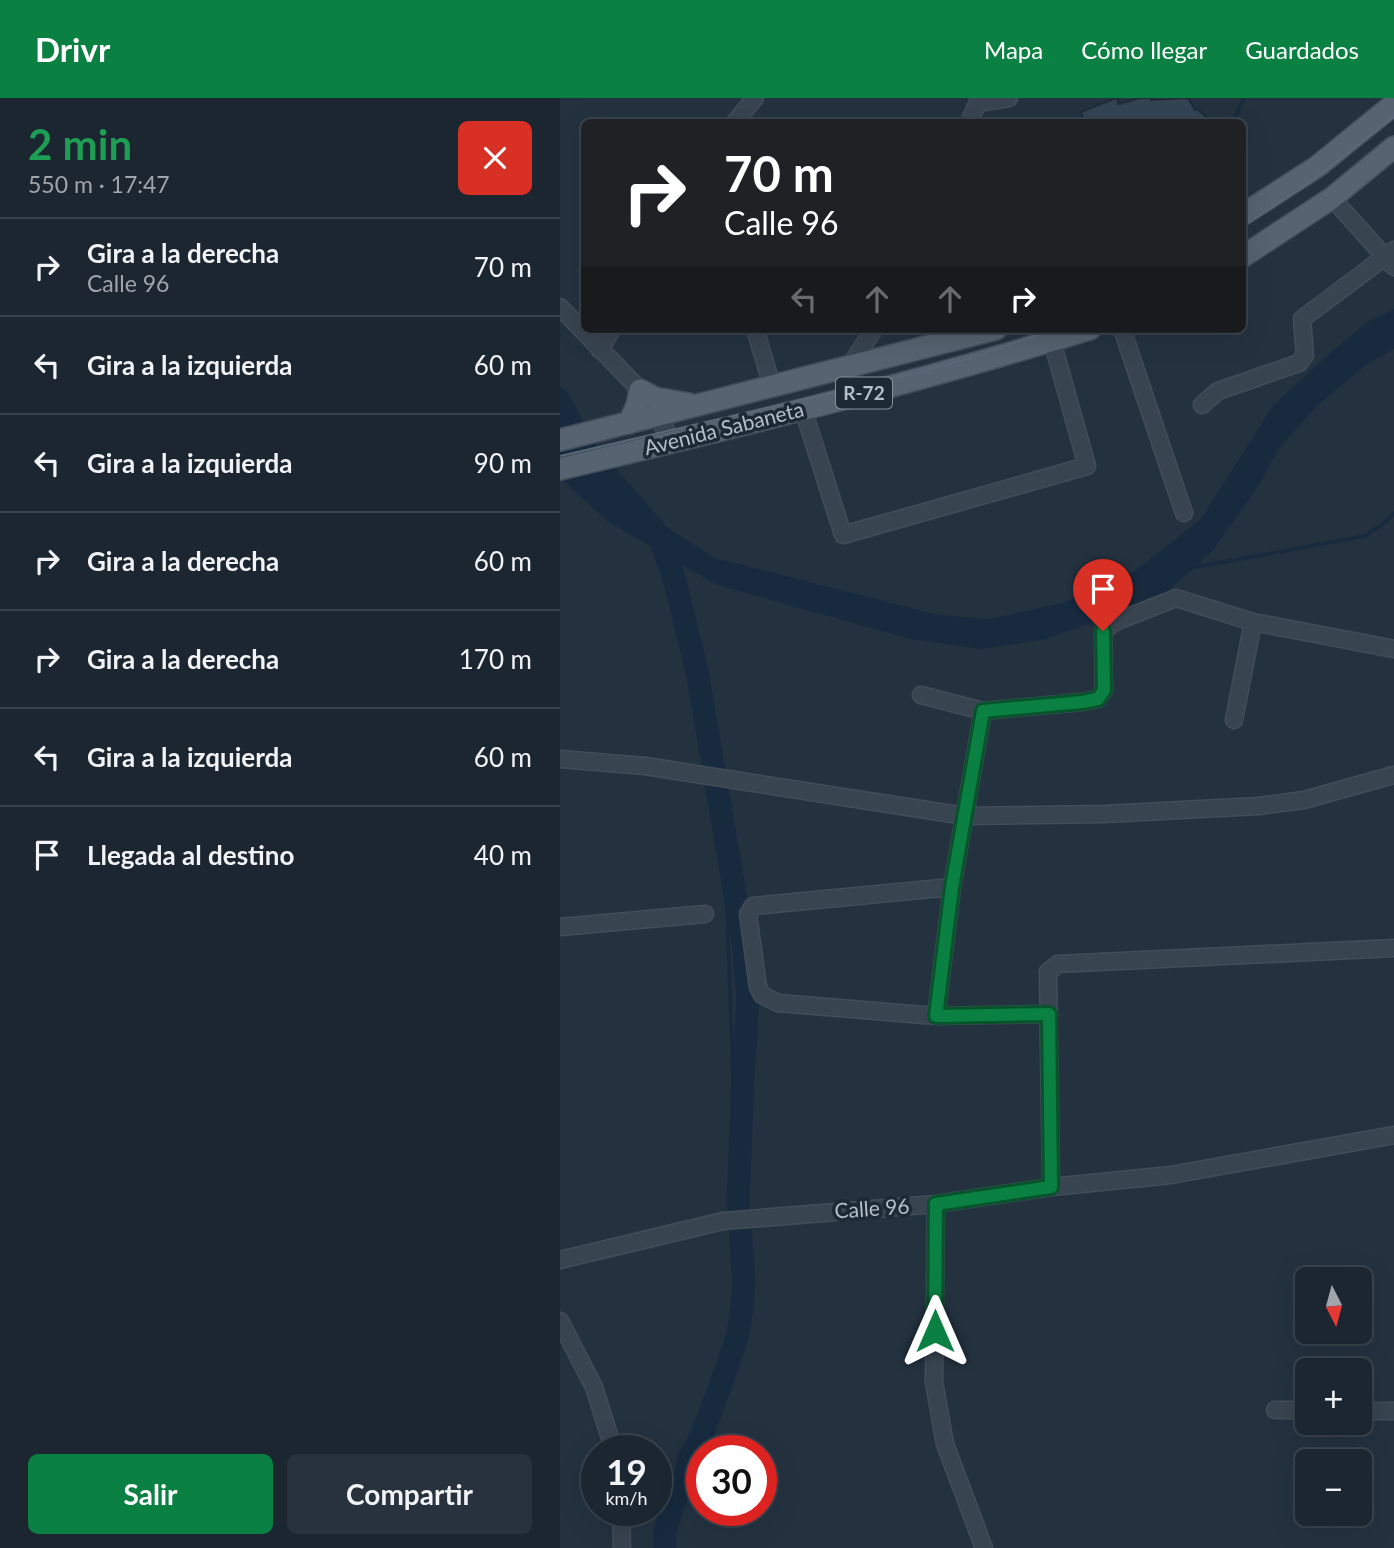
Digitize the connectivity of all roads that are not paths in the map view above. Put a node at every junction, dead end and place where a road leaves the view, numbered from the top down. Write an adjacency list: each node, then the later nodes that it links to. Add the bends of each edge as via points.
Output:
1 (755, 98): 5 (street)
2 (1009, 98): 3 (street)
3 (979, 100): 6 (street)
4 (1394, 104): 9 (main road, via 1318,166)
5 (738, 119)
6 (970, 119)
7 (1394, 147): 8 (main road)
8 (1332, 198): 10 (main road); 11 (street)
9 (1246, 212)
10 (1246, 254)
11 (1391, 258): 29 (street, via 1302,319 1305,355 1299,363 1218,391)
12 (560, 307): 13 (street)
13 (581, 330)
14 (584, 333): 23 (street)
15 (610, 333): 23 (street)
16 (756, 333): 26 (street)
17 (871, 333): 25 (street)
18 (875, 333): 24 (street)
19 (981, 333): 24 (main road, Avenida Sabaneta / R-72)
20 (1077, 333): 22 (main road, Avenida Sabaneta / R-72)
21 (1123, 333): 36 (street)
22 (1052, 341): 30 (main road, Avenida Sabaneta / R-72); 30 (street, via 1087,466 856,531 843,534)
23 (600, 350): 27 (street)
24 (892, 356): 25 (main road, Avenida Sabaneta / R-72)
25 (850, 366): 26 (main road, Avenida Sabaneta / R-72)
26 (772, 386): 28 (main road, Avenida Sabaneta / R-72)
27 (640, 390): 28 (main road, via 674,403); 31 (street); 32 (main road)
28 (702, 405): 31 (main road, Avenida Sabaneta / R-72)
29 (1202, 405)
30 (803, 409): 34 (main road, Avenida Sabaneta / R-72)
31 (656, 416): 32 (main road, Avenida Sabaneta / R-72); 34 (street)
32 (627, 423): 33 (main road, Avenida Sabaneta / R-72)
33 (560, 440)
34 (672, 440): 35 (main road, Avenida Sabaneta / R-72)
35 (560, 469)
36 (1184, 513)
37 (1253, 622): 38 (street); 40 (street, via 1176,598 1103,631 1104,690 1098,699); 41 (street)
38 (1394, 649)
39 (921, 695): 40 (street)
40 (983, 711): 44 (street)
41 (1234, 720)
42 (560, 759): 44 (street, via 645,766)
43 (1394, 775): 44 (street, via 1304,800 1259,806)
44 (965, 816): 45 (street)
45 (952, 887): 50 (street); 50 (street, via 767,904 753,906 748,914 762,995 778,1003)
46 (705, 914): 47 (street)
47 (560, 927)
48 (1394, 948): 49 (street, via 1058,964 1048,972)
49 (1049, 1014): 50 (street); 52 (street)
50 (936, 1016)
51 (1394, 1135): 52 (street, Calle 96, via 1171,1175)
52 (1051, 1187): 53 (street, Calle 96)
53 (936, 1204): 54 (street, Calle 96, via 723,1221); 63 (street, via 934,1382 944,1444)
54 (560, 1260)
55 (560, 1321): 60 (street, via 594,1387)
56 (1275, 1410): 57 (street)
57 (1295, 1410)
58 (1372, 1410): 59 (street)
59 (1394, 1411)
60 (609, 1435)
61 (621, 1526): 62 (street)
62 (622, 1548)
63 (984, 1548)

